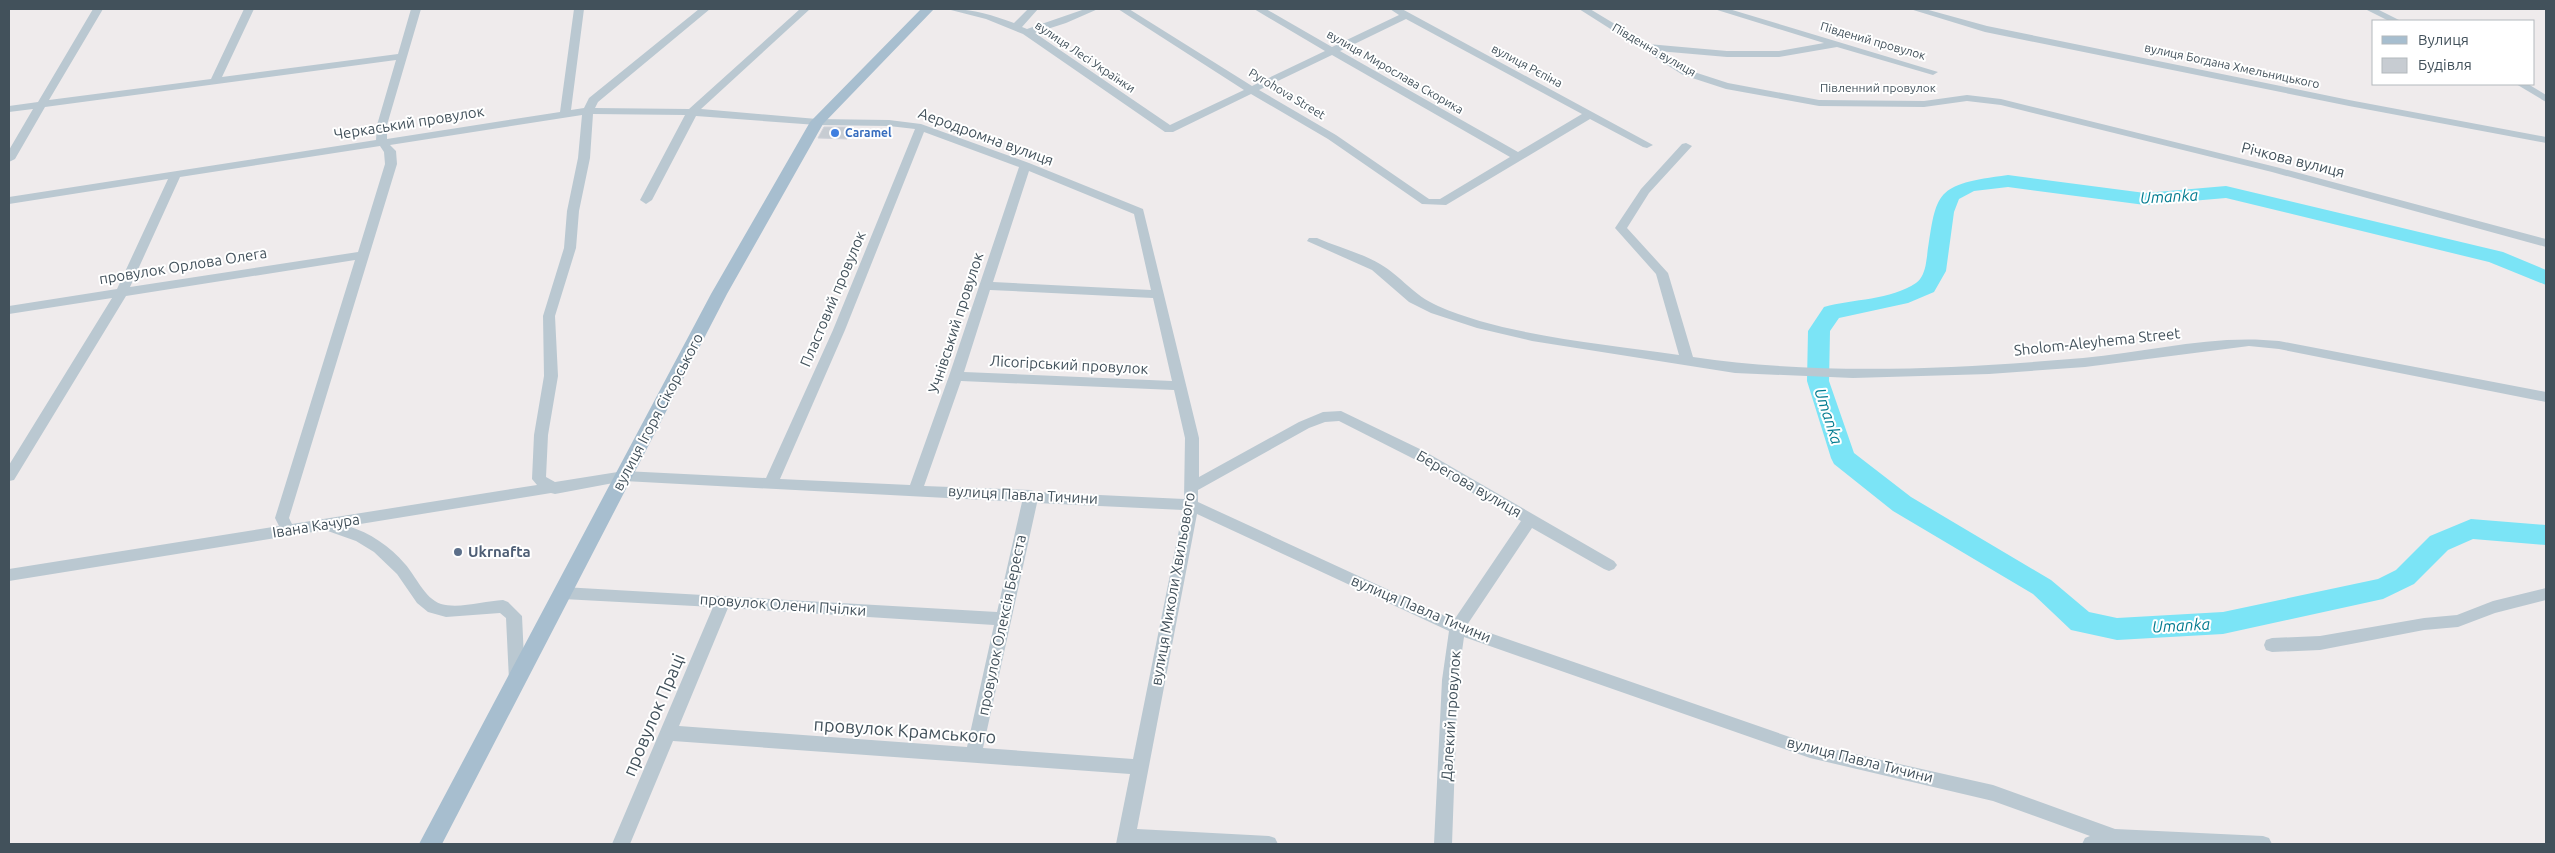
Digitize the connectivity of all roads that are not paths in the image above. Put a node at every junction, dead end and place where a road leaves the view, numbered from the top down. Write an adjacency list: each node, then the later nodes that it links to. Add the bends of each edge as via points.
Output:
1 (98, 9): 32 (street)
2 (249, 9): 27 (street)
3 (416, 9): 25 (street)
4 (579, 9): 37 (street)
5 (705, 9): 35 (street, via 593,100)
6 (805, 9): 36 (street)
7 (928, 9): 39 (main road, вулиця Ігоря Сікорського)
8 (952, 9): 20 (street, вулиця Лесі Українки)
9 (1033, 9): 20 (street)
10 (1094, 9): 21 (street)
11 (1123, 9): 30 (street, Pyrohova Street)
12 (1259, 9): 24 (street, вулиця Мирослава Скорика)
13 (1395, 9): 18 (street, вулиця Рєпіна)
14 (1584, 9): 23 (street, Південна вулиця)
15 (1719, 9): 22 (street, Південий провулок)
16 (1915, 9): 42 (street, вулиця Богдана Хмельницького, via 1995,30)
17 (2370, 9): 19 (street)
18 (1406, 14): 24 (street); 38 (street, вулиця Рєпіна)
19 (2394, 20)
20 (1016, 28): 21 (street, вулиця Лесі Українки)
21 (1027, 32): 41 (street, вулиця Лесі Українки)
22 (1840, 44): 23 (street, via 1779,54 1727,54); 26 (street, Південий провулок)
23 (1646, 46): 29 (street, Південна вулиця, via 1687,73)
24 (1332, 50): 30 (street); 46 (street, вулиця Мирослава Скорика)
25 (403, 56): 27 (street); 43 (street, via 382,125)
26 (1933, 72)
27 (215, 82): 32 (street)
28 (2523, 85): 31 (street)
29 (1726, 86): 33 (street, Півленний провулок, via 1819,102 1924,104 1967,98)
30 (1251, 89): 41 (street); 46 (street, Pyrohova Street, via 1332,136 1426,202 1442,204)
31 (2546, 98)
32 (41, 104): 34 (street); 47 (street)
33 (2032, 108): 54 (street, Річкова вулиця)
34 (9, 109)
35 (588, 111): 36 (street, Черкаський провулок); 37 (street, Черкаський провулок); 68 (street, via 570,248 549,316 551,376 541,436 540,478)
36 (692, 112): 39 (street, Черкаський провулок); 51 (street)
37 (565, 114): 43 (street, Черкаський провулок)
38 (1590, 114): 44 (street, вулиця Рєпіна); 46 (street)
39 (817, 122): 40 (street, Аеродромна вулиця, via 889,122); 65 (main road, вулиця Ігоря Сікорського, via 719,294)
40 (921, 127): 48 (street, Аеродромна вулиця); 66 (street, Пластовий провулок, via 839,330)
41 (1169, 130)
42 (2546, 140)
43 (382, 142): 49 (street, Черкаський провулок); 55 (street, via 390,151 391,164)
44 (1647, 145)
45 (1686, 146): 60 (street, via 1646,191 1621,228 1662,273)
46 (1518, 157)
47 (9, 159)
48 (1025, 165): 52 (street, Аеродромна вулиця); 56 (street, Учнівський провулок)
49 (176, 174): 50 (street, Черкаський провулок); 57 (street)
50 (9, 200)
51 (646, 200)
52 (1139, 215): 58 (street, вулиця Миколи Хвильового)
53 (1313, 241): 60 (street, Sholom-Aleyhema Street, via 1376,267 1413,299 1435,310 1532,337)
54 (2546, 243)
55 (363, 254): 57 (street, провулок Орлова Олега); 74 (street, via 282,518)
56 (985, 286): 58 (street); 61 (street, Учнівський провулок)
57 (122, 292): 59 (street, провулок Орлова Олега); 64 (street)
58 (1158, 294): 62 (street, вулиця Миколи Хвильового)
59 (9, 310)
60 (1687, 360): 63 (street, Sholom-Aleyhema Street, via 1735,368 1794,372 1989,369 2076,363 2249,342 2280,345)
61 (956, 376): 62 (street, Лісогірський провулок); 69 (street, Учнівський провулок)
62 (1180, 386): 67 (street, вулиця Миколи Хвильового, via 1192,438)
63 (2546, 397)
64 (9, 476)
65 (624, 476): 66 (street, вулиця Павла Тичини); 68 (street, Івана Качура); 77 (main road, вулиця Ігоря Сікорського)
66 (771, 483): 69 (street, вулиця Павла Тичини)
67 (1192, 488): 71 (street, вулиця Миколи Хвильового); 72 (street, Берегова вулиця, via 1304,425 1323,417 1341,416 1419,455)
68 (556, 489): 73 (street, Івана Качура)
69 (915, 490): 70 (street, вулиця Павла Тичини)
70 (1031, 495): 71 (street, вулиця Павла Тичини); 80 (street, провулок Олексія Береста)
71 (1191, 505): 81 (street, вулиця Павла Тичини); 86 (street, вулиця Миколи Хвильового)
72 (1530, 519): 75 (street, Берегова вулиця); 81 (street, Далекий провулок)
73 (315, 526): 74 (street, Івана Качура); 83 (street, via 347,530 369,541 402,569 424,602 442,610 503,606 514,616)
74 (288, 530): 76 (street, Івана Качура)
75 (1610, 565)
76 (9, 575)
77 (563, 593): 79 (street, провулок Олени Пчілки); 83 (main road, вулиця Ігоря Сікорського)
78 (2546, 594): 82 (street, via 2493,607 2458,621 2320,643)
79 (723, 600): 80 (street, провулок Олени Пчілки); 84 (street, провулок Праці)
80 (1002, 619): 85 (street, провулок Олексія Береста)
81 (1457, 628): 87 (street, вулиця Павла Тичини, via 1810,751 1993,793); 92 (street, Далекий провулок, via 1450,680)
82 (2272, 645)
83 (516, 680): 89 (main road, вулиця Ігоря Сікорського)
84 (668, 733): 85 (street, провулок Крамського); 90 (street, провулок Праці)
85 (973, 756): 86 (street, провулок Крамського)
86 (1140, 767): 88 (street, вулиця Миколи Хвильового)
87 (2116, 837): 93 (street); 94 (street, вулиця Павла Тичини)
88 (1126, 840): 91 (street)
89 (430, 844)
90 (621, 844)
91 (1268, 844)
92 (1443, 844)
93 (2091, 844)
94 (2263, 844)

